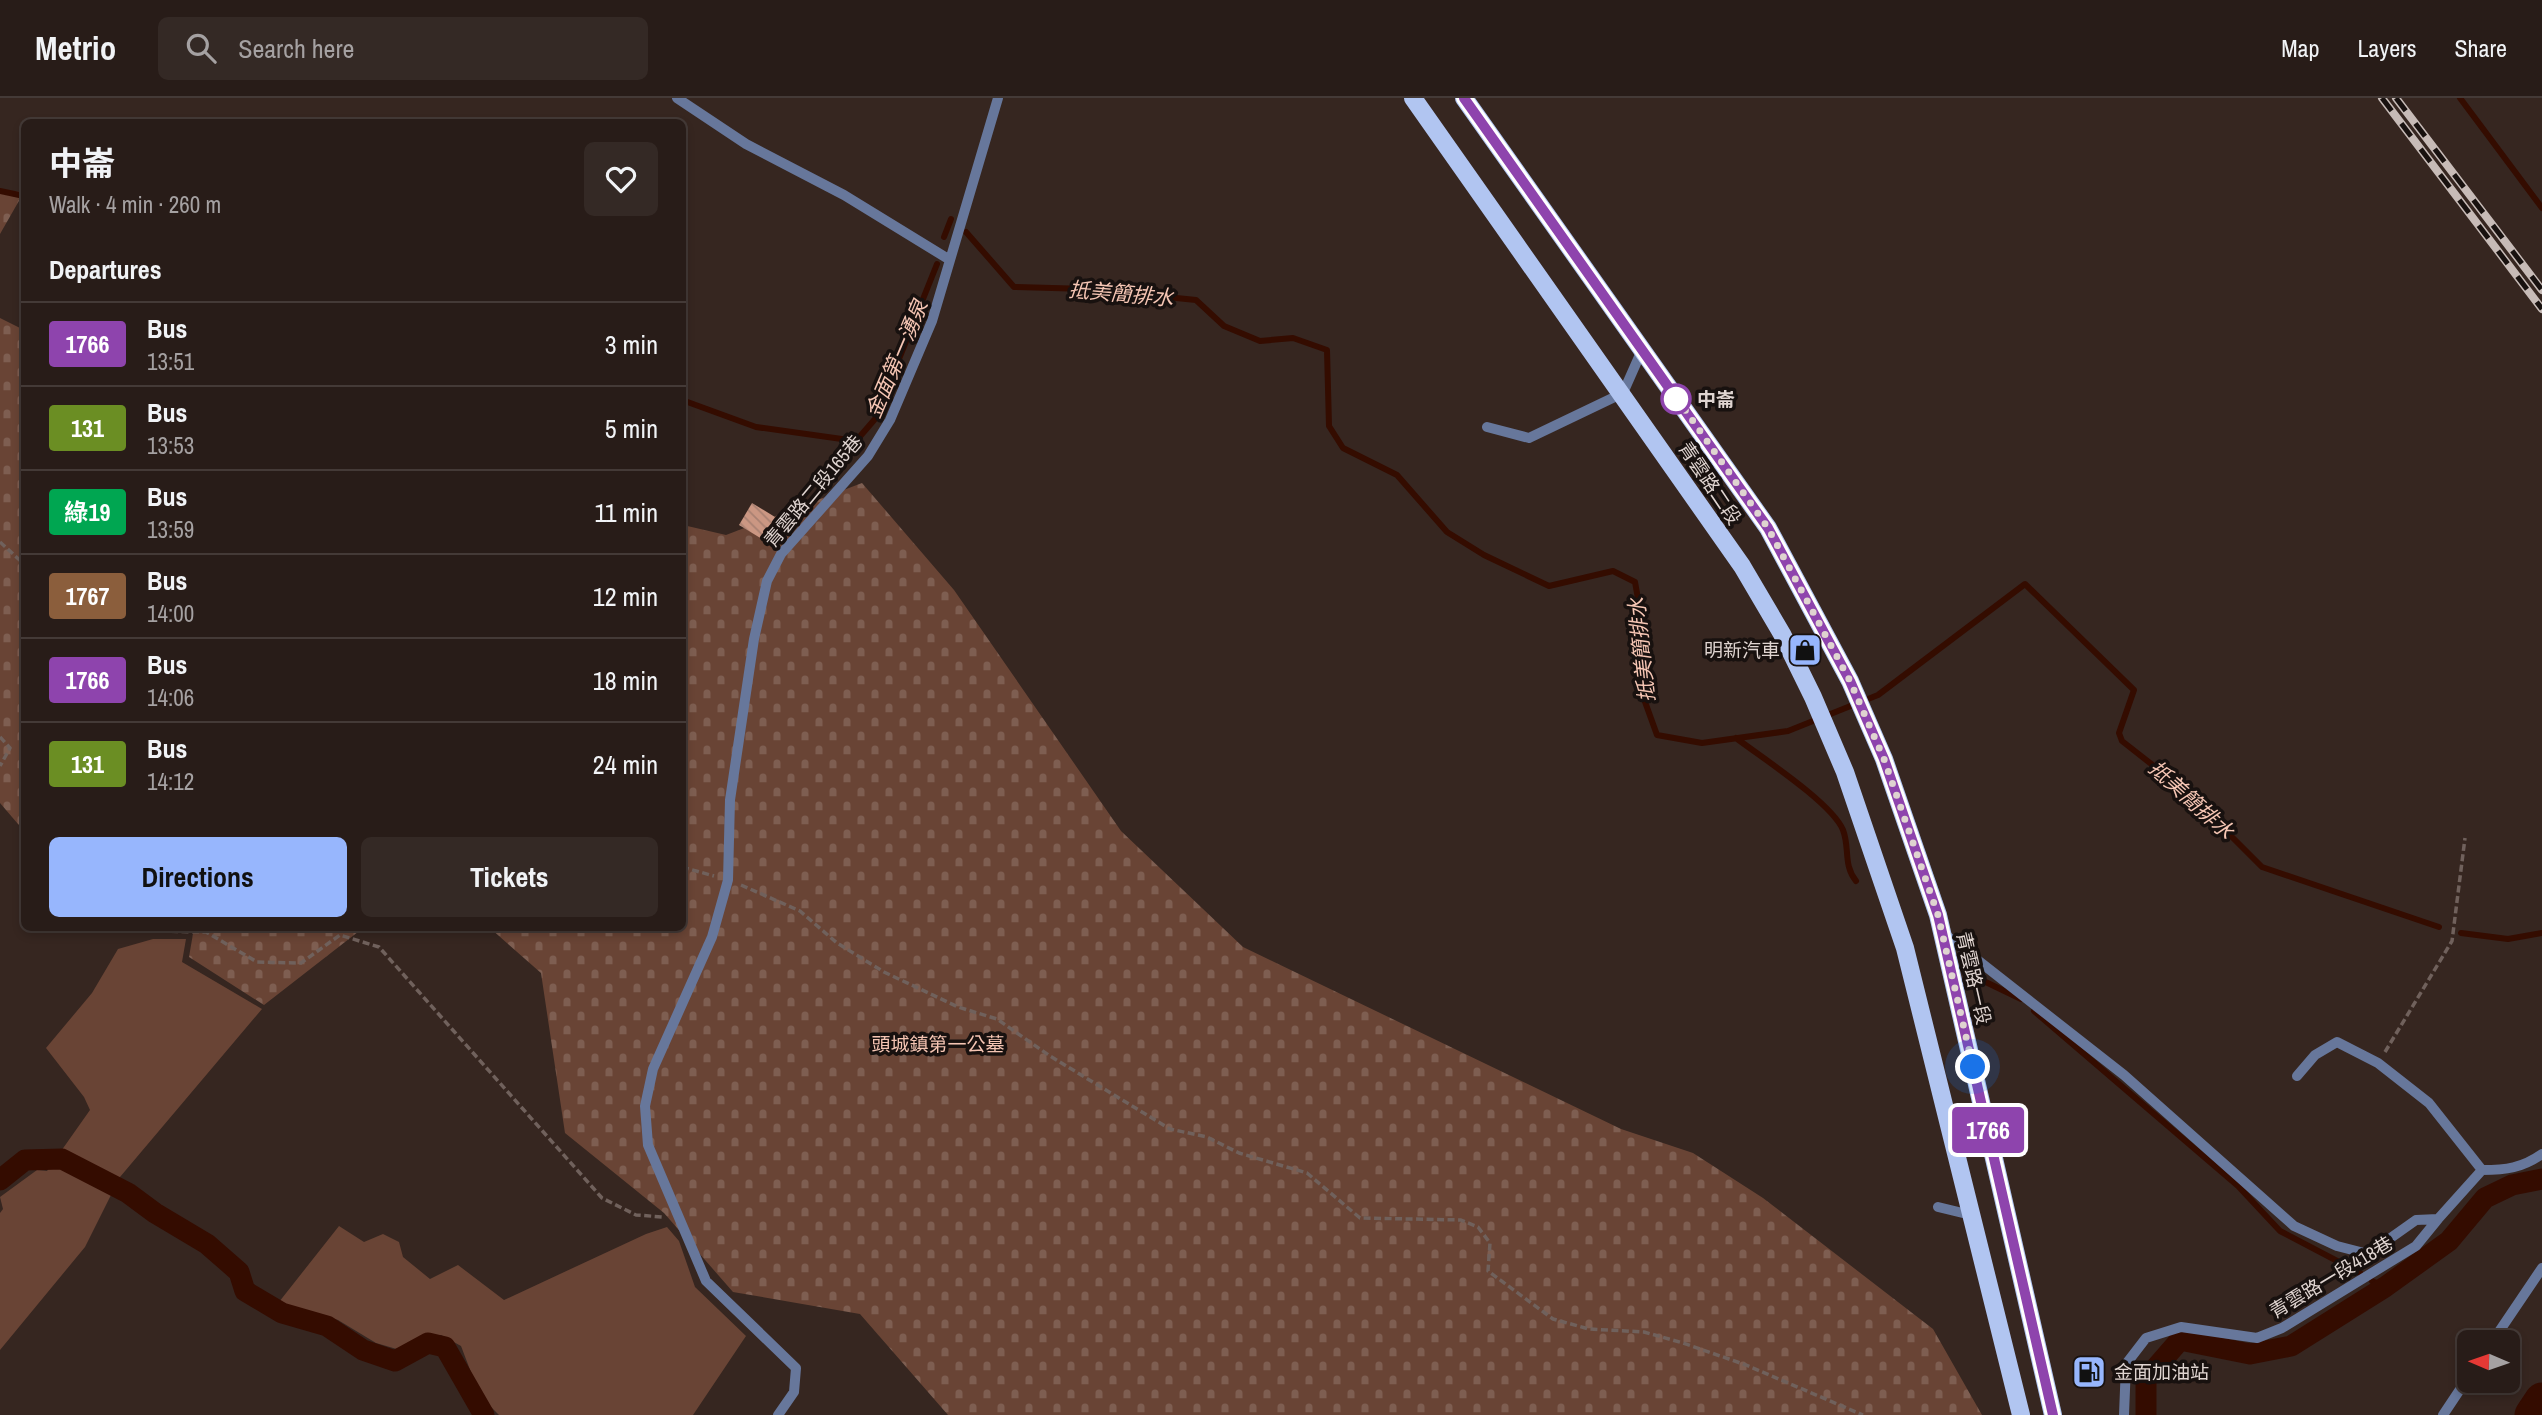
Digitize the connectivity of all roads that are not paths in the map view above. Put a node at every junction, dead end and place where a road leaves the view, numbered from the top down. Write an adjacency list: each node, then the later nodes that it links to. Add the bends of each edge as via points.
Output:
1 (677, 98): 5 (lane, via 746,144 855,201)
2 (998, 98): 5 (lane, 青雲路二段165巷)
3 (1413, 98): 7 (main road, 青雲路二段)
4 (1464, 98): 6 (main road, 青雲路二段)
5 (950, 260): 20 (lane, 青雲路二段165巷, via 932,321 890,420 868,456 780,554 767,581 730,800 728,880 712,937 653,1069 645,1106 648,1145 706,1280 796,1368 794,1392)
6 (1642, 350): 7 (lane); 9 (main road, 青雲路二段, via 1768,528 1850,681)
7 (1623, 393): 8 (lane, via 1529,438); 15 (main road, 青雲路二段, via 1742,566 1782,634 1845,772 1905,948)
8 (1487, 427)
9 (1884, 759): 10 (main road, 青雲路一段)
10 (1943, 933): 16 (lane, via 2124,1075 2294,1226 2368,1254 2416,1220); 22 (main road, 青雲路一段)
11 (2297, 1076): 13 (lane, via 2315,1055 2337,1042 2378,1063 2429,1103)
12 (2542, 1154): 13 (lane, via 2508,1170)
13 (2482, 1170): 16 (lane, 青雲路一段418巷)
14 (1938, 1207): 15 (lane)
15 (1971, 1214): 21 (main road)
16 (2438, 1219): 23 (lane, 青雲路一段418巷, via 2416,1246 2257,1338 2181,1327 2147,1338 2126,1364)
17 (2542, 1268): 18 (lane)
18 (2500, 1330)
19 (2458, 1393): 24 (lane)
20 (778, 1415)
21 (2021, 1415)
22 (2053, 1415)
23 (2124, 1415)
24 (2443, 1415)

